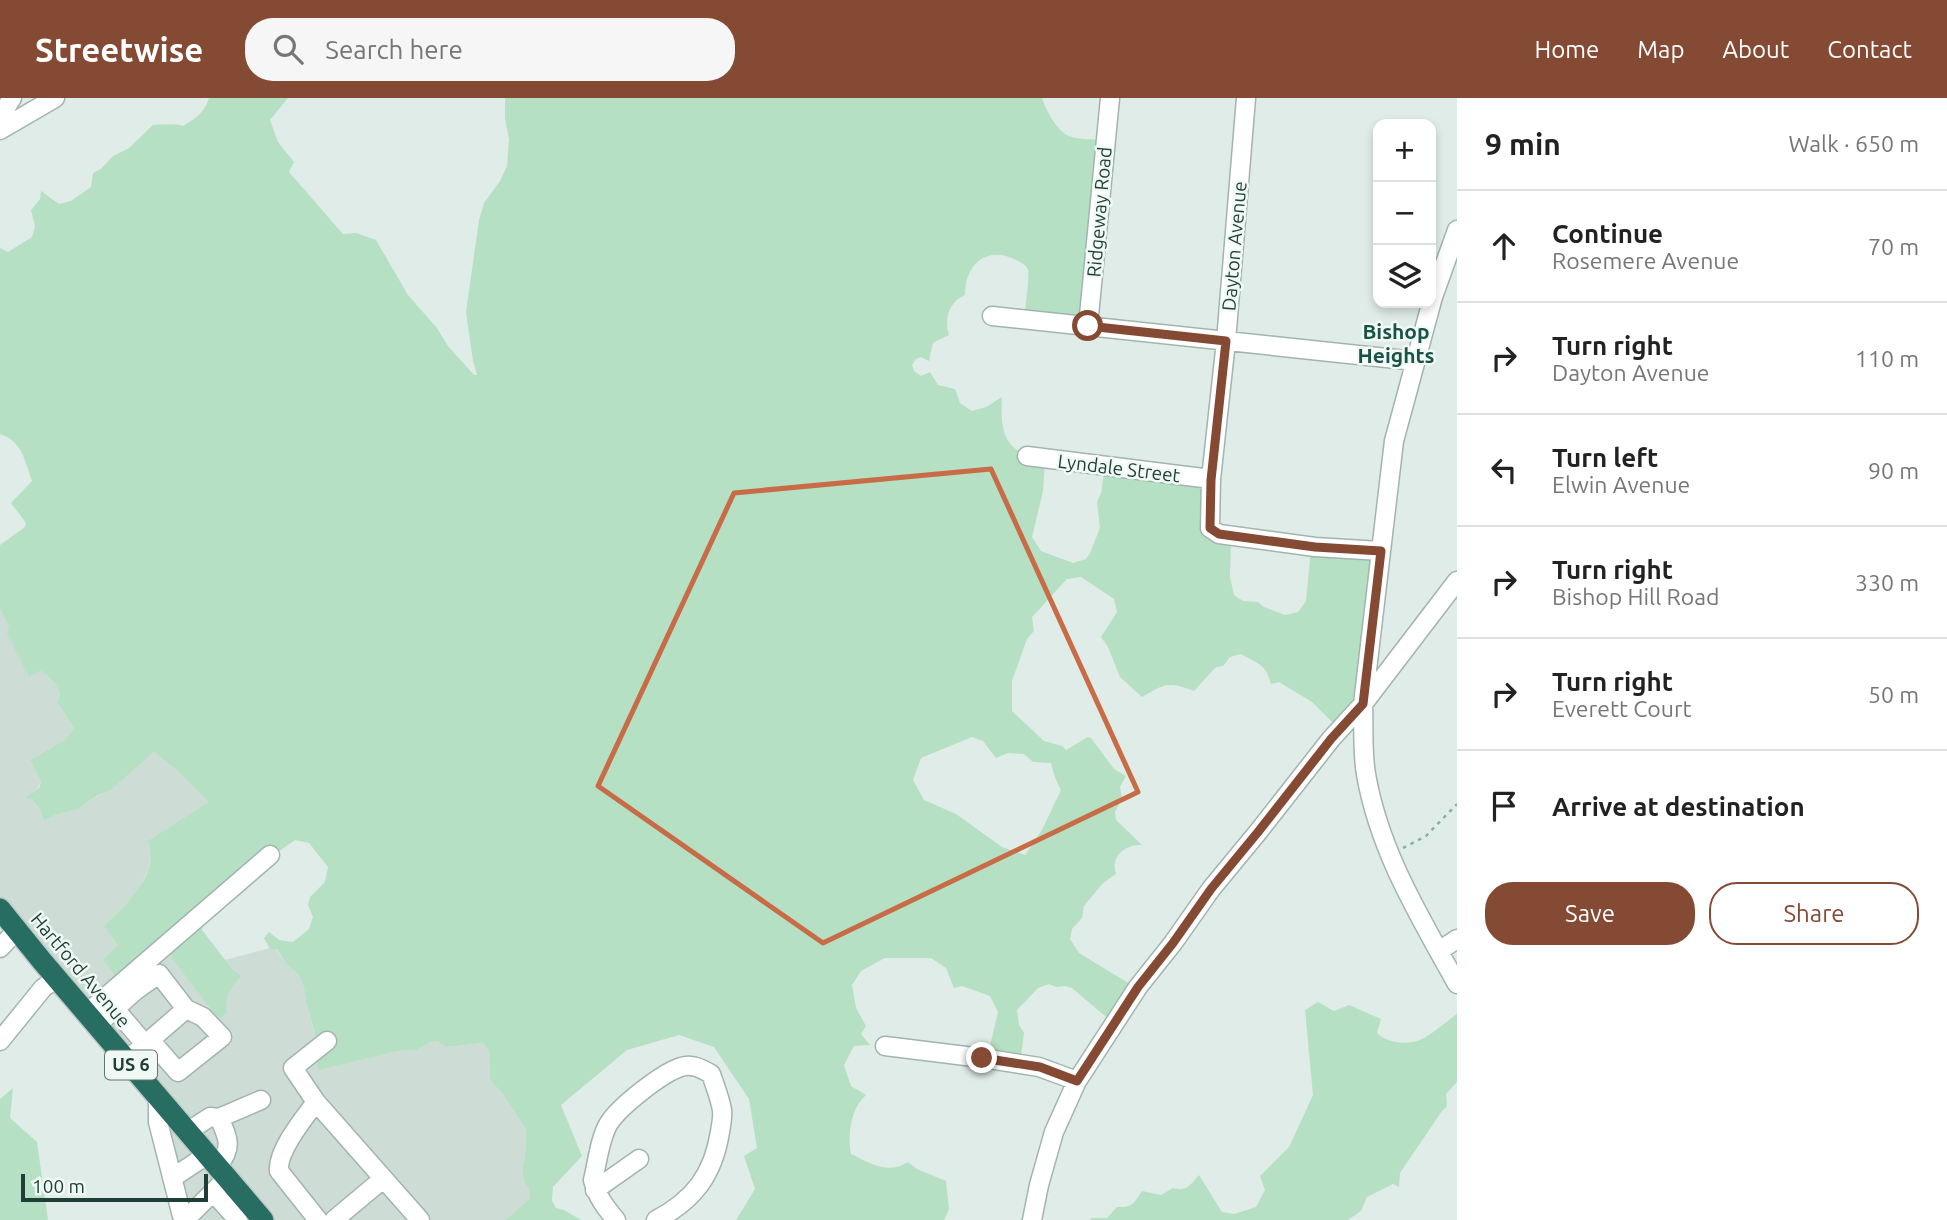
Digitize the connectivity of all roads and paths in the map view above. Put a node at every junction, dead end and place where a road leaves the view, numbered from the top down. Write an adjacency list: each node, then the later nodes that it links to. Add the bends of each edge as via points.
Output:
1 (12, 98): 5 (street)
2 (55, 98): 6 (street)
3 (1110, 98): 9 (street, Ridgeway Road)
4 (1246, 98): 10 (street, Dayton Avenue)
5 (0, 117)
6 (0, 130)
7 (1457, 230): 11 (street)
8 (992, 316): 9 (street)
9 (1088, 326): 10 (street)
10 (1226, 341): 11 (street); 13 (street, Dayton Avenue)
11 (1415, 360): 14 (street, via 1394,441)
12 (1027, 456): 13 (street, Lyndale Street)
13 (1211, 480): 14 (street, Dayton Avenue, via 1210,528 1219,534)
14 (1381, 551): 16 (street)
15 (1457, 581): 16 (street)
16 (1363, 704): 19 (street, via 1366,773); 36 (street, via 1211,889 1138,987)
17 (1457, 804): 19 (path, via 1426,836)
18 (270, 855): 29 (street)
19 (1391, 855): 24 (street)
20 (0, 909): 21 (highway, Hartford Avenue / US 6)
21 (17, 930): 23 (street); 25 (highway, Hartford Avenue / US 6)
22 (1457, 939): 24 (street)
23 (0, 948)
24 (1439, 951): 26 (street)
25 (57, 978): 29 (highway, Hartford Avenue / US 6); 32 (street, via 43,988)
26 (1457, 984)
27 (115, 1009): 28 (street, via 159,974); 29 (street); 31 (street)
28 (187, 1009): 31 (street); 31 (street, via 203,1017 222,1037 178,1072)
29 (92, 1019): 35 (highway, Hartford Avenue / US 6)
30 (327, 1041): 39 (street, via 293,1068)
31 (147, 1042): 35 (street)
32 (0, 1043): 34 (street)
33 (885, 1046): 36 (street, via 1040,1067)
34 (0, 1053)
35 (127, 1060): 37 (highway, Hartford Avenue / US 6)
36 (1077, 1081): 55 (street, via 1054,1132)
37 (158, 1097): 41 (highway, Hartford Avenue / US 6); 44 (street, via 158,1122)
38 (261, 1100): 40 (street)
39 (316, 1102): 45 (street); 50 (street, via 278,1163 286,1181)
40 (219, 1118): 41 (street, via 210,1117); 43 (street, via 228,1142 227,1155)
41 (187, 1132): 43 (highway, Hartford Avenue / US 6)
42 (639, 1159): 46 (street)
43 (216, 1173): 44 (street); 47 (street); 48 (street); 49 (highway, Hartford Avenue / US 6)
44 (172, 1178): 47 (street)
45 (387, 1183): 51 (street); 52 (street)
46 (595, 1190): 53 (street); 54 (street, via 593,1180 609,1123 655,1082 682,1066 697,1067 711,1074 723,1112 719,1139 700,1185 682,1204)
47 (188, 1219)
48 (238, 1220)
49 (262, 1220)
50 (318, 1220)
51 (334, 1220)
52 (420, 1220)
53 (617, 1220)
54 (656, 1220)
55 (1032, 1220)

